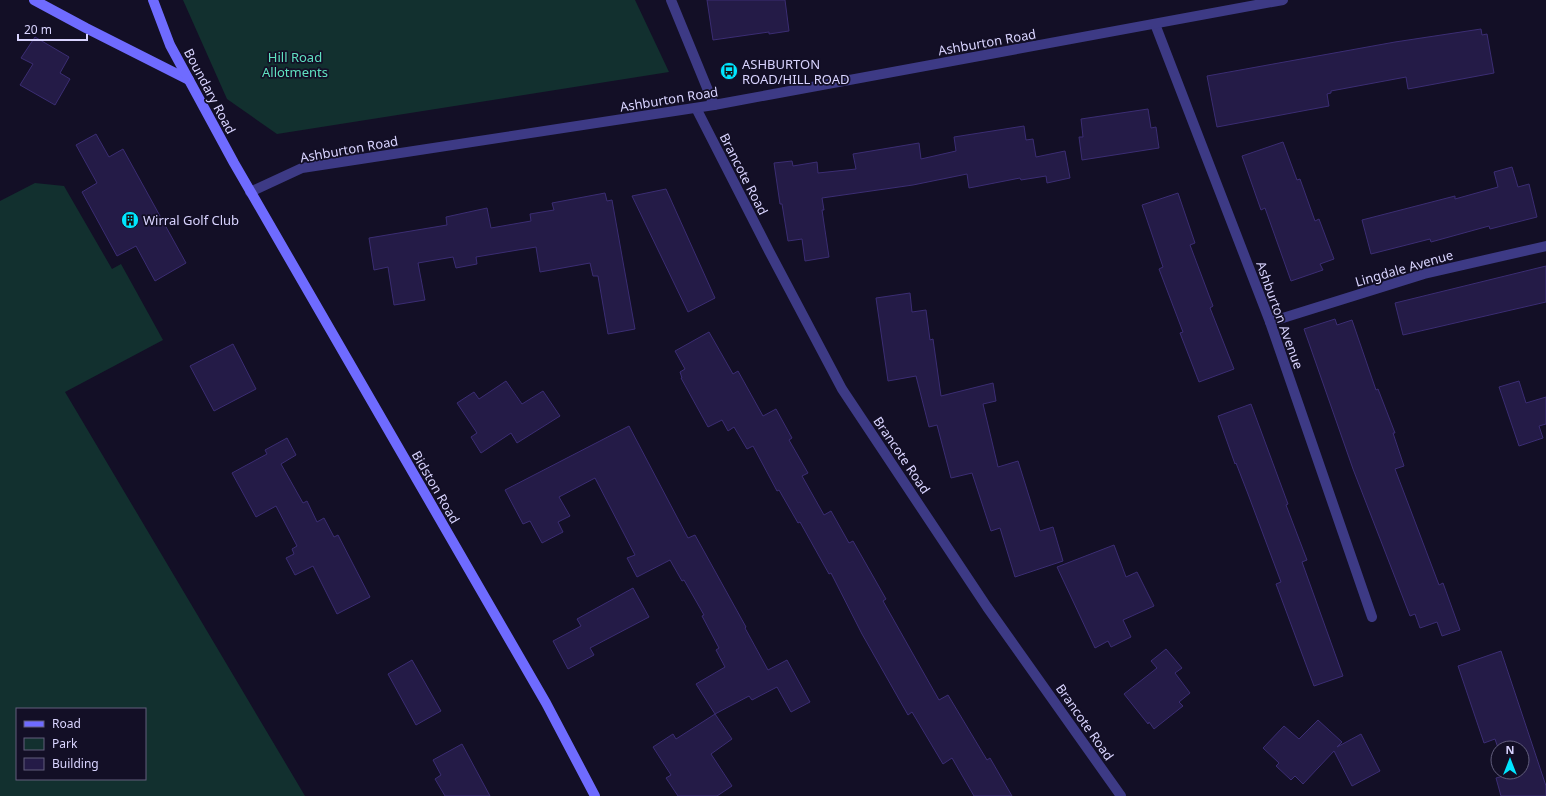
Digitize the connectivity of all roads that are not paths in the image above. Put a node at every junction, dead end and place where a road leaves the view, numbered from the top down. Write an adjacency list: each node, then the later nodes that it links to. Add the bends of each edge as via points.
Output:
1 (34, 0): 6 (main road)
2 (153, 0): 6 (main road, Boundary Road, via 170,45)
3 (671, 0): 7 (street)
4 (1283, 0): 5 (street, Ashburton Road)
5 (1155, 24): 7 (street, Ashburton Road); 11 (street, Ashburton Avenue)
6 (189, 80): 9 (main road, Boundary Road)
7 (714, 105): 8 (street, Ashburton Road)
8 (696, 108): 9 (street, Ashburton Road, via 302,168); 14 (street, Brancote Road, via 842,389 987,607)
9 (250, 192): 13 (main road, Bidston Road, via 546,703)
10 (1546, 246): 11 (street, Lingdale Avenue, via 1424,274)
11 (1270, 322): 12 (street, Ashburton Avenue)
12 (1372, 617)
13 (595, 796)
14 (1121, 796)

